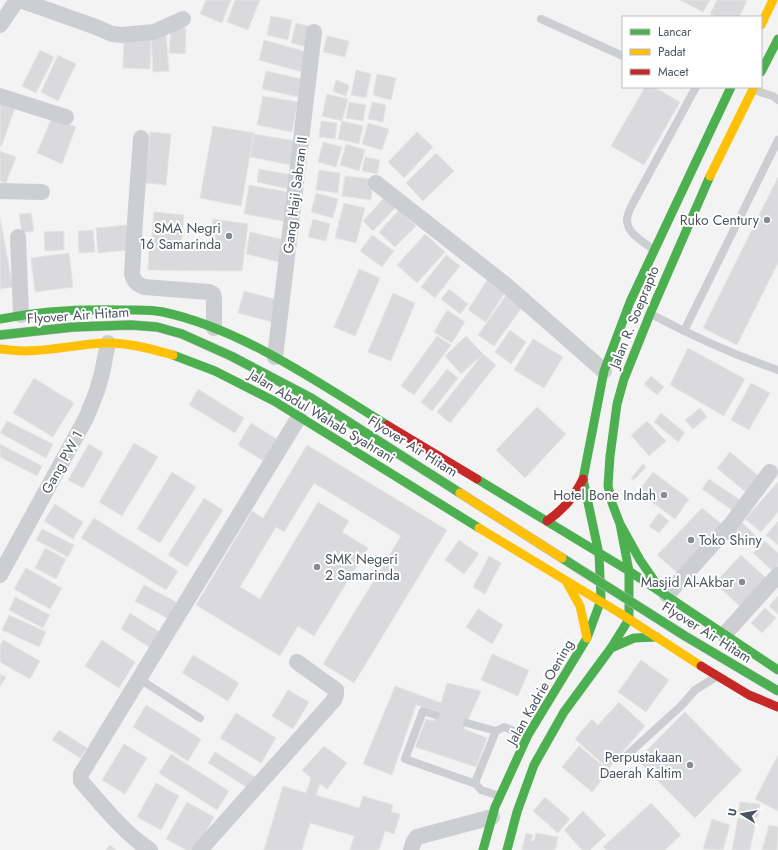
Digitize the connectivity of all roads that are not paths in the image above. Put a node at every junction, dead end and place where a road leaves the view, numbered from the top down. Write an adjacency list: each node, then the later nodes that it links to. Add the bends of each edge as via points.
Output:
1 (17, 0): 7 (street)
2 (20, 0): 5 (street, via 112,34 154,32)
3 (773, 0): 6 (main road)
4 (541, 18): 10 (lane)
5 (183, 19)
6 (762, 23)
7 (0, 25)
8 (314, 32): 35 (street, Gang Haji Sabran II)
9 (778, 39): 11 (main road)
10 (622, 56)
11 (762, 70)
12 (690, 88): 17 (lane)
13 (695, 88): 17 (lane)
14 (731, 88): 26 (main road, Jalan R. Soeprapto)
15 (753, 88): 18 (lane); 27 (main road, Jalan R. Soeprapto, via 706,184)
16 (0, 96): 19 (street)
17 (691, 96): 26 (lane, via 632,204 627,219 633,234)
18 (778, 100)
19 (66, 117)
20 (141, 138): 30 (street, via 133,280 144,287 213,294)
21 (778, 140): 31 (lane)
22 (376, 183): 37 (street, via 506,285)
23 (0, 191): 24 (street)
24 (42, 192)
25 (18, 237): 28 (street)
26 (655, 250): 37 (main road, Jalan R. Soeprapto, via 630,302)
27 (650, 314): 31 (lane); 44 (main road, Jalan R. Soeprapto, via 624,379 617,404 608,486)
28 (21, 315): 29 (main road, Jalan Abdul Wahab Syahrani); 30 (main road, Jalan Abdul Wahab Syahrani, via 107,309 162,312)
29 (0, 320)
30 (214, 328): 35 (main road, Jalan Abdul Wahab Syahrani)
31 (684, 331): 36 (lane, via 748,360)
32 (0, 335): 61 (main road, Flyover Air Hitam, bridge, via 73,327 157,327 182,334 231,356 311,398 685,636)
33 (108, 343): 34 (main road, Jalan Abdul Wahab Syahrani, via 48,350); 38 (main road, Jalan Abdul Wahab Syahrani, via 144,346 186,360 229,377); 47 (street, Gang PW 1, via 97,391 86,418)
34 (0, 350)
35 (275, 357): 39 (main road, Jalan Abdul Wahab Syahrani)
36 (778, 370)
37 (604, 371): 42 (main road, Jalan R. Soeprapto)
38 (299, 417): 40 (main road, Jalan Abdul Wahab Syahrani, via 350,453); 60 (street)
39 (408, 436): 40 (main road); 43 (main road, Jalan Abdul Wahab Syahrani)
40 (387, 471): 49 (main road, Jalan Abdul Wahab Syahrani, via 419,495)
41 (770, 472): 50 (street, via 731,524)
42 (583, 479): 43 (main road, via 572,501); 45 (main road, Jalan R. Soeprapto)
43 (547, 521): 45 (main road, Jalan Abdul Wahab Syahrani)
44 (620, 524): 46 (main road, Jalan R. Soeprapto); 50 (main road, via 640,560)
45 (599, 554): 46 (main road, Jalan Abdul Wahab Syahrani); 51 (main road, Jalan R. Soeprapto)
46 (629, 571): 50 (main road, Jalan Abdul Wahab Syahrani); 52 (main road, Jalan R. Soeprapto)
47 (0, 575)
48 (778, 575): 53 (street)
49 (565, 581): 51 (main road, Jalan Abdul Wahab Syahrani); 55 (main road, via 580,606)
50 (665, 594): 53 (main road, Jalan Abdul Wahab Syahrani)
51 (601, 600): 52 (main road, Jalan Abdul Wahab Syahrani); 55 (main road, Jalan Kadrie Oening)
52 (629, 619): 54 (main road, Jalan Abdul Wahab Syahrani); 56 (main road)
53 (724, 635): 58 (main road, Jalan Abdul Wahab Syahrani)
54 (657, 637): 56 (main road, via 634,638); 59 (main road, Jalan Abdul Wahab Syahrani)
55 (587, 638): 67 (main road, Jalan Kadrie Oening)
56 (611, 648): 76 (main road, via 564,712 534,765)
57 (297, 662): 73 (street, via 336,690 334,700)
58 (778, 670)
59 (716, 676): 62 (main road, Jalan Abdul Wahab Syahrani); 68 (lane, via 695,690 682,706)
60 (138, 678): 64 (lane); 72 (street, via 81,774 81,781 111,815)
61 (778, 690)
62 (778, 708)
63 (436, 715): 69 (lane, via 423,711 405,759)
64 (200, 718)
65 (467, 722): 66 (lane)
66 (496, 731): 67 (lane, via 504,727); 69 (lane)
67 (528, 735): 70 (main road, Jalan Kadrie Oening)
68 (626, 756)
69 (476, 784): 70 (lane, via 482,790)
70 (500, 797): 71 (main road, Jalan Kadrie Oening)
71 (492, 817): 74 (street, via 417,837); 75 (main road, Jalan Kadrie Oening)
72 (150, 850)
73 (200, 850)
74 (411, 850)
75 (483, 850)
76 (507, 850)

